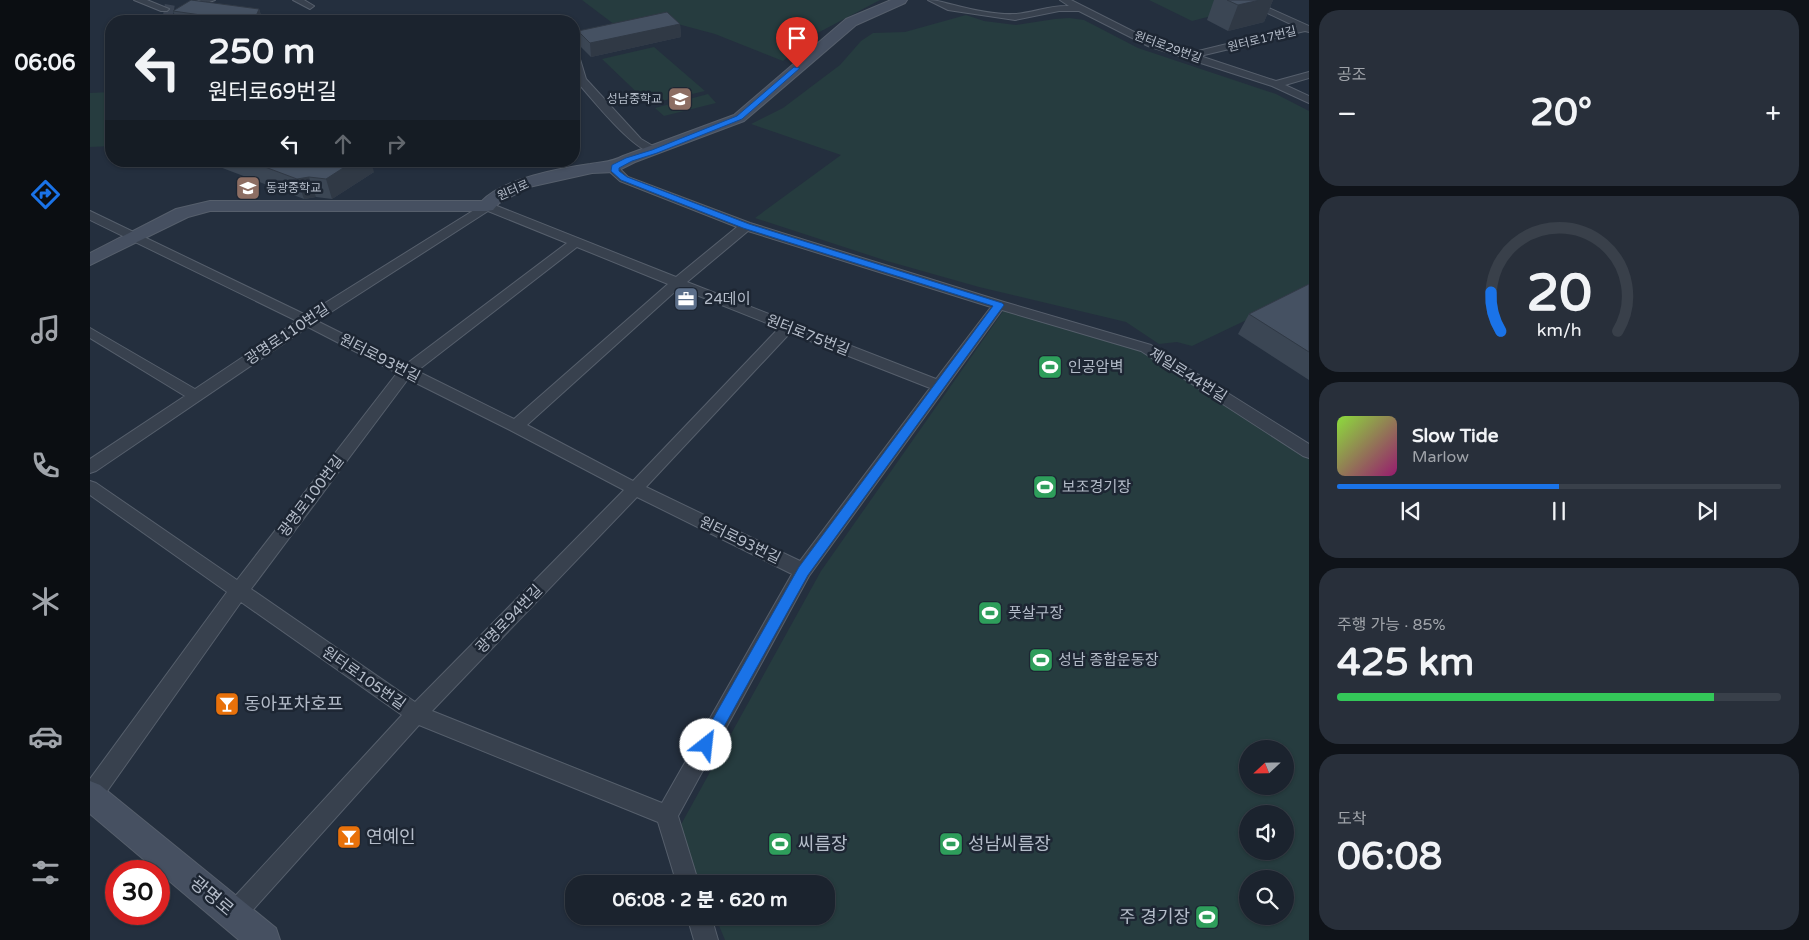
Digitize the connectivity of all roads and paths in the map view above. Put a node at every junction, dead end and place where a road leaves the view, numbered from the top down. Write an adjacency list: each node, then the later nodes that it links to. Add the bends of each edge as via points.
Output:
1 (138, 0): 10 (street)
2 (211, 0): 9 (street)
3 (297, 0): 8 (street)
4 (901, 0): 18 (main road, 원터로, via 851,22 739,118)
5 (932, 0): 11 (street, via 990,16 1015,17 1059,8)
6 (1064, 0): 11 (street, 원터로29번길)
7 (1244, 0): 12 (street, 원터로17번길)
8 (310, 6)
9 (187, 7)
10 (164, 8)
11 (1082, 9): 13 (street, 원터로29번길, via 1151,44)
12 (1307, 29): 13 (street, 원터로17번길)
13 (1190, 56): 16 (street, 원터로29번길)
14 (1309, 75): 16 (street)
15 (580, 77): 18 (street, via 637,141)
16 (1276, 84): 17 (street, 원터로29번길)
17 (1309, 100)
18 (654, 151): 19 (main road, 원터로)
19 (615, 167): 20 (main road, 원터로, via 592,168 539,179 493,199); 22 (street, 제일로44번길, via 624,179)
20 (487, 206): 23 (main road, 원터로, via 210,206 182,213); 24 (street, 원터로75번길); 28 (street, 광명로110번길)
21 (90, 215): 23 (street, 원터로93번길)
22 (746, 226): 26 (street); 27 (street, 제일로44번길)
23 (136, 237): 25 (main road, 원터로); 28 (street, 원터로93번길)
24 (577, 241): 26 (street, 원터로75번길); 31 (street, 광명로100번길)
25 (90, 260)
26 (677, 283): 29 (street, 원터로75번길); 34 (street)
27 (999, 305): 32 (street); 35 (street, 제일로44번길, via 1146,348)
28 (307, 320): 31 (street, 원터로93번길); 33 (street, 광명로110번길)
29 (788, 327): 32 (street, 원터로75번길); 38 (street, 광명로94번길)
30 (90, 332): 33 (street)
31 (406, 372): 34 (street, 원터로93번길); 40 (street, 광명로100번길)
32 (939, 386): 39 (street)
33 (196, 396): 36 (street, 광명로110번길)
34 (516, 426): 38 (street, 원터로93번길)
35 (1309, 452)
36 (90, 467)
37 (90, 487): 40 (street, 원터로105번길)
38 (635, 489): 39 (street, 원터로93번길); 41 (street, 광명로94번길)
39 (803, 571): 43 (street)
40 (238, 592): 41 (street, 원터로105번길); 42 (street, 광명로100번길)
41 (416, 714): 43 (street, 원터로105번길); 45 (street, 광명로94번길)
42 (90, 796): 45 (main road, 광명로)
43 (667, 815): 44 (street)
44 (685, 875)
45 (234, 914): 47 (main road, 광명로)
46 (702, 925): 48 (street)
47 (264, 940)
48 (706, 940)

